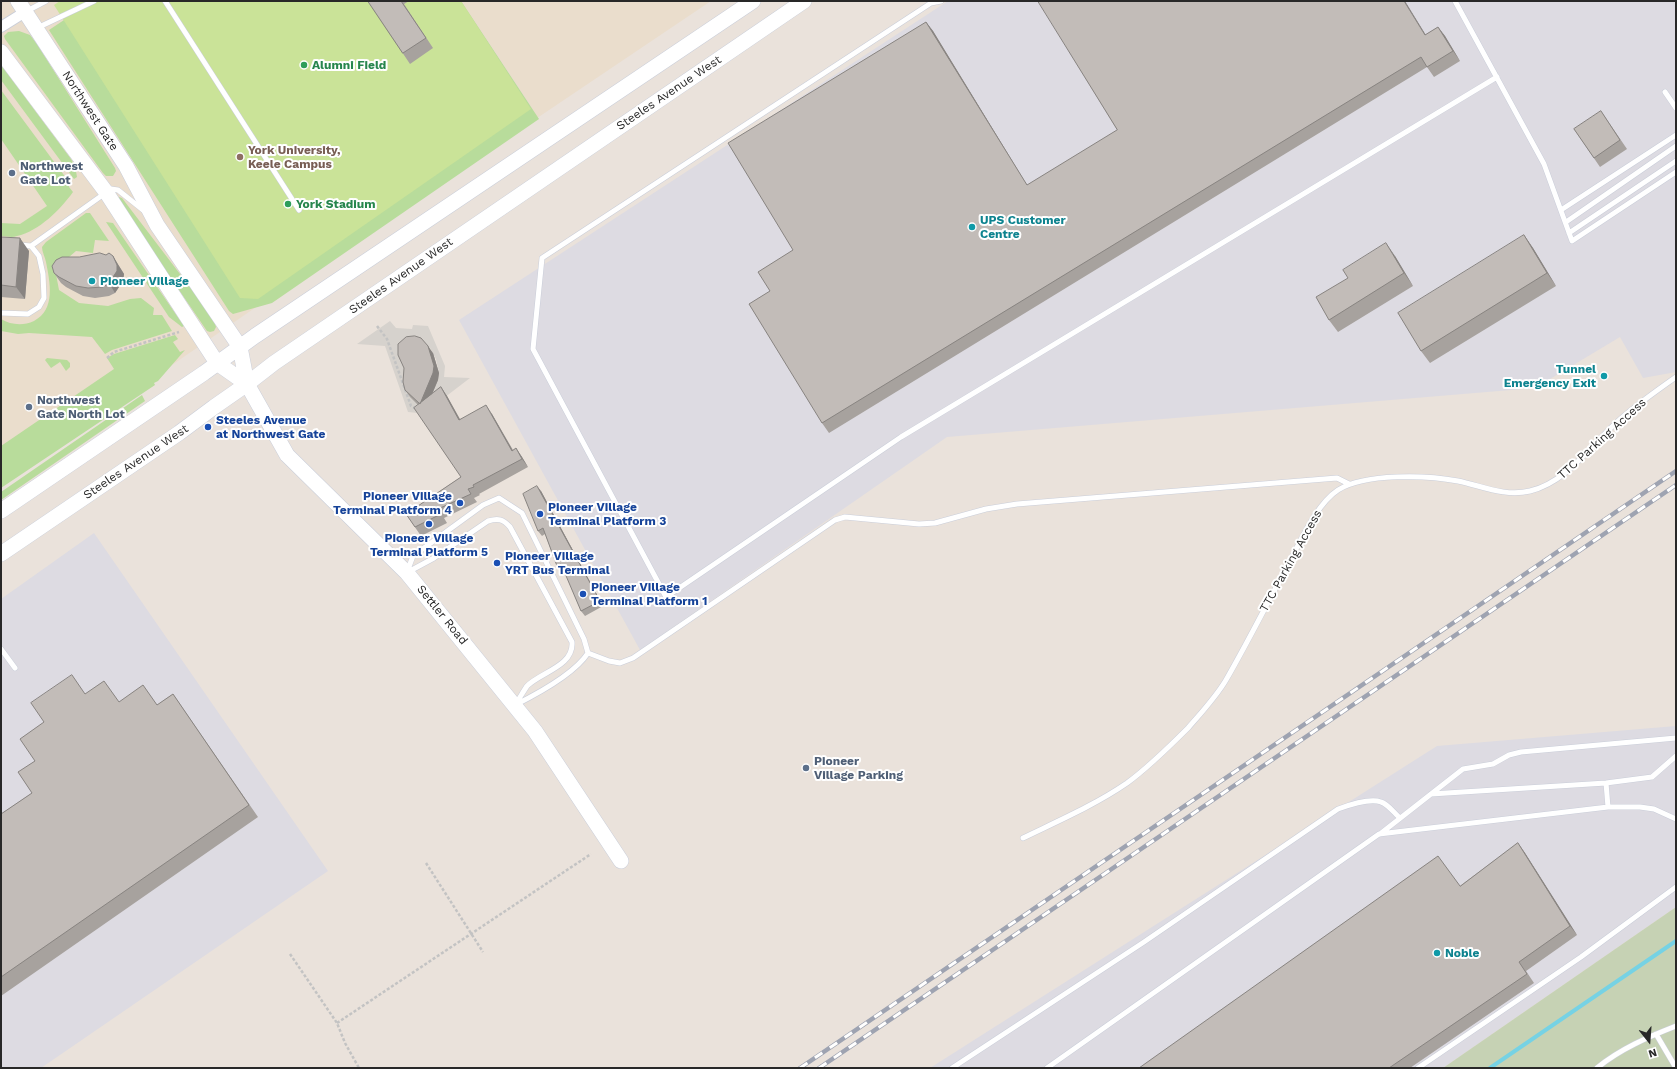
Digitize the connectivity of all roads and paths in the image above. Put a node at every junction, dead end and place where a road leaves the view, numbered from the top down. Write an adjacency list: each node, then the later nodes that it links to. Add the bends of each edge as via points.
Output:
1 (46, 1): 8 (lane)
2 (94, 1): 10 (lane)
3 (165, 1): 20 (lane)
4 (753, 1): 30 (main road)
5 (804, 1): 34 (main road, Steeles Avenue West)
6 (941, 1): 12 (lane, via 931,3 542,258 533,349 666,597 901,437)
7 (1456, 1): 12 (lane)
8 (21, 6): 9 (street); 10 (main road, Northwest Gate)
9 (1, 27)
10 (36, 29): 23 (main road, Northwest Gate, via 126,166)
11 (1, 52): 19 (main road)
12 (1497, 76): 21 (lane, via 1544,164)
13 (1665, 92): 14 (lane)
14 (1676, 108)
15 (1676, 135): 21 (lane)
16 (1676, 146): 22 (lane)
17 (1676, 161): 24 (lane)
18 (1676, 172): 24 (lane, via 1572,241)
19 (106, 192): 23 (lane, Northwest Gate, via 118,190 136,203); 26 (lane); 32 (main road)
20 (299, 210)
21 (1561, 210): 22 (lane)
22 (1566, 222): 24 (lane)
23 (157, 225): 30 (main road, Northwest Gate)
24 (1569, 233)
25 (16, 245): 26 (lane)
26 (31, 246): 27 (lane, via 39,256 44,298 39,307 28,314)
27 (1, 313)
28 (377, 326): 35 (path, via 387,340 411,406)
29 (179, 332): 31 (path, via 114,352)
30 (240, 347): 32 (main road); 34 (main road, Northwest Gate)
31 (107, 358)
32 (217, 363): 34 (main road); 37 (main road)
33 (1676, 377): 36 (lane, TTC Parking Access, via 1617,422 1562,476 1549,485 1516,493 1430,477 1378,478)
34 (247, 384): 38 (main road, Steeles Avenue West); 39 (main road, Settler Road, via 287,455)
35 (421, 411)
36 (1349, 484): 41 (lane, via 1337,478 1017,504 986,509 936,523 919,524 845,517 835,520 633,658 620,663); 52 (lane, TTC Parking Access, via 1337,490 1324,502 1225,682 1198,717 1164,752 1128,782)
37 (1, 511)
38 (1, 554)
39 (407, 572): 41 (lane, via 413,556 484,505 499,498 522,513 584,639); 43 (main road, Settler Road); 43 (lane, via 434,558 488,521 503,520 510,527 573,648 567,658 528,686)
40 (1, 649): 42 (lane)
41 (588, 653): 43 (lane, via 580,664)
42 (15, 668)
43 (515, 705): 54 (main road, Settler Road)
44 (1676, 738): 47 (lane, via 1521,752 1493,764 1463,769)
45 (1676, 756): 46 (lane, via 1652,777)
46 (1606, 783): 47 (lane); 48 (lane)
47 (1430, 794): 49 (lane)
48 (1608, 807): 50 (lane, via 1654,809); 51 (lane)
49 (1400, 818): 51 (lane); 64 (lane, via 1382,802 1354,803 1338,809 1144,942)
50 (1676, 820)
51 (1380, 834): 65 (lane)
52 (1023, 838)
53 (591, 854): 57 (path)
54 (621, 861)
55 (426, 862): 57 (path)
56 (1676, 887): 66 (lane, via 1581,957)
57 (472, 933): 58 (path); 60 (path)
58 (483, 952)
59 (290, 954): 60 (path)
60 (337, 1023): 63 (path)
61 (1676, 1026): 62 (lane)
62 (1656, 1034): 67 (lane, via 1609,1058); 68 (lane)
63 (359, 1068)
64 (952, 1068)
65 (1047, 1068)
66 (1418, 1068)
67 (1597, 1068)
68 (1676, 1068)

